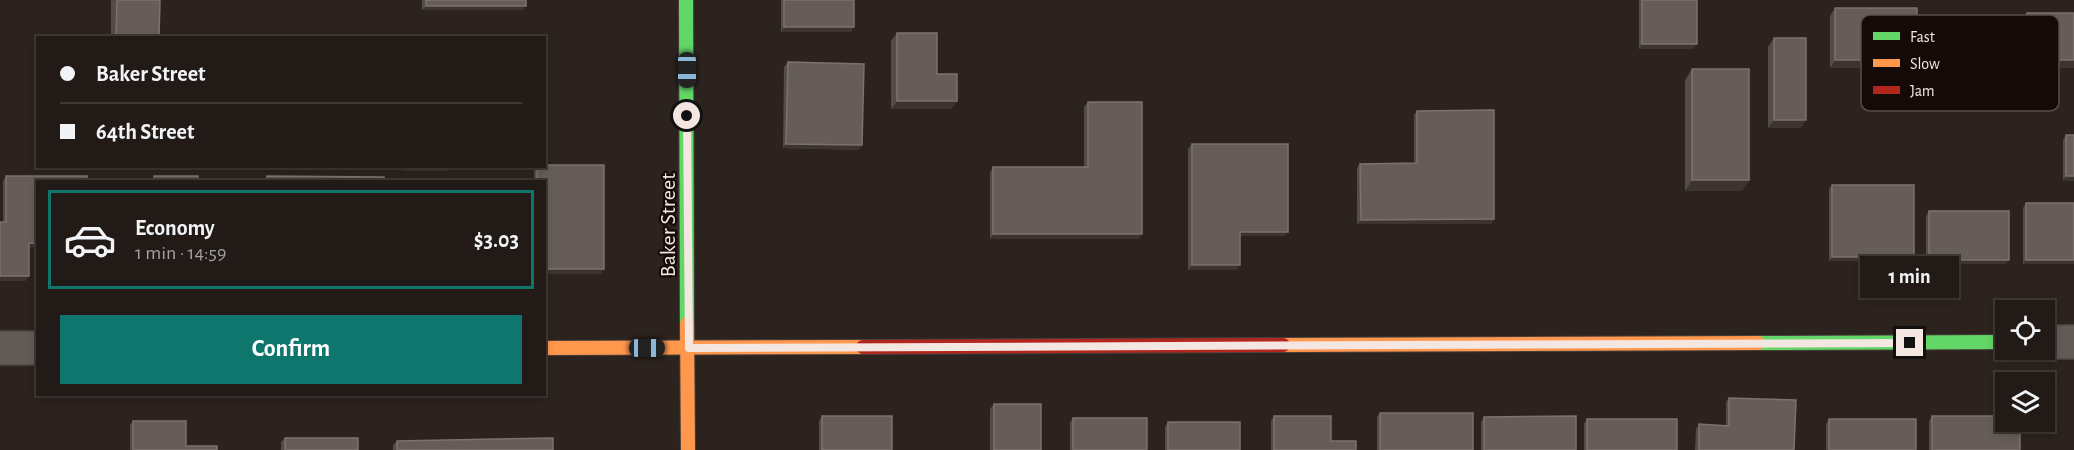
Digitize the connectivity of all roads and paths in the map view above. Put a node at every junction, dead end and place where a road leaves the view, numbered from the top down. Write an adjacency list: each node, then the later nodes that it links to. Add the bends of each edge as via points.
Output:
1 (686, 0): 8 (street, Baker Street)
2 (1995, 342): 8 (street)
3 (2055, 342): 4 (street)
4 (2074, 342)
5 (0, 348): 6 (street)
6 (36, 348)
7 (546, 348): 8 (street)
8 (689, 348): 9 (street, Baker Street)
9 (688, 450)

